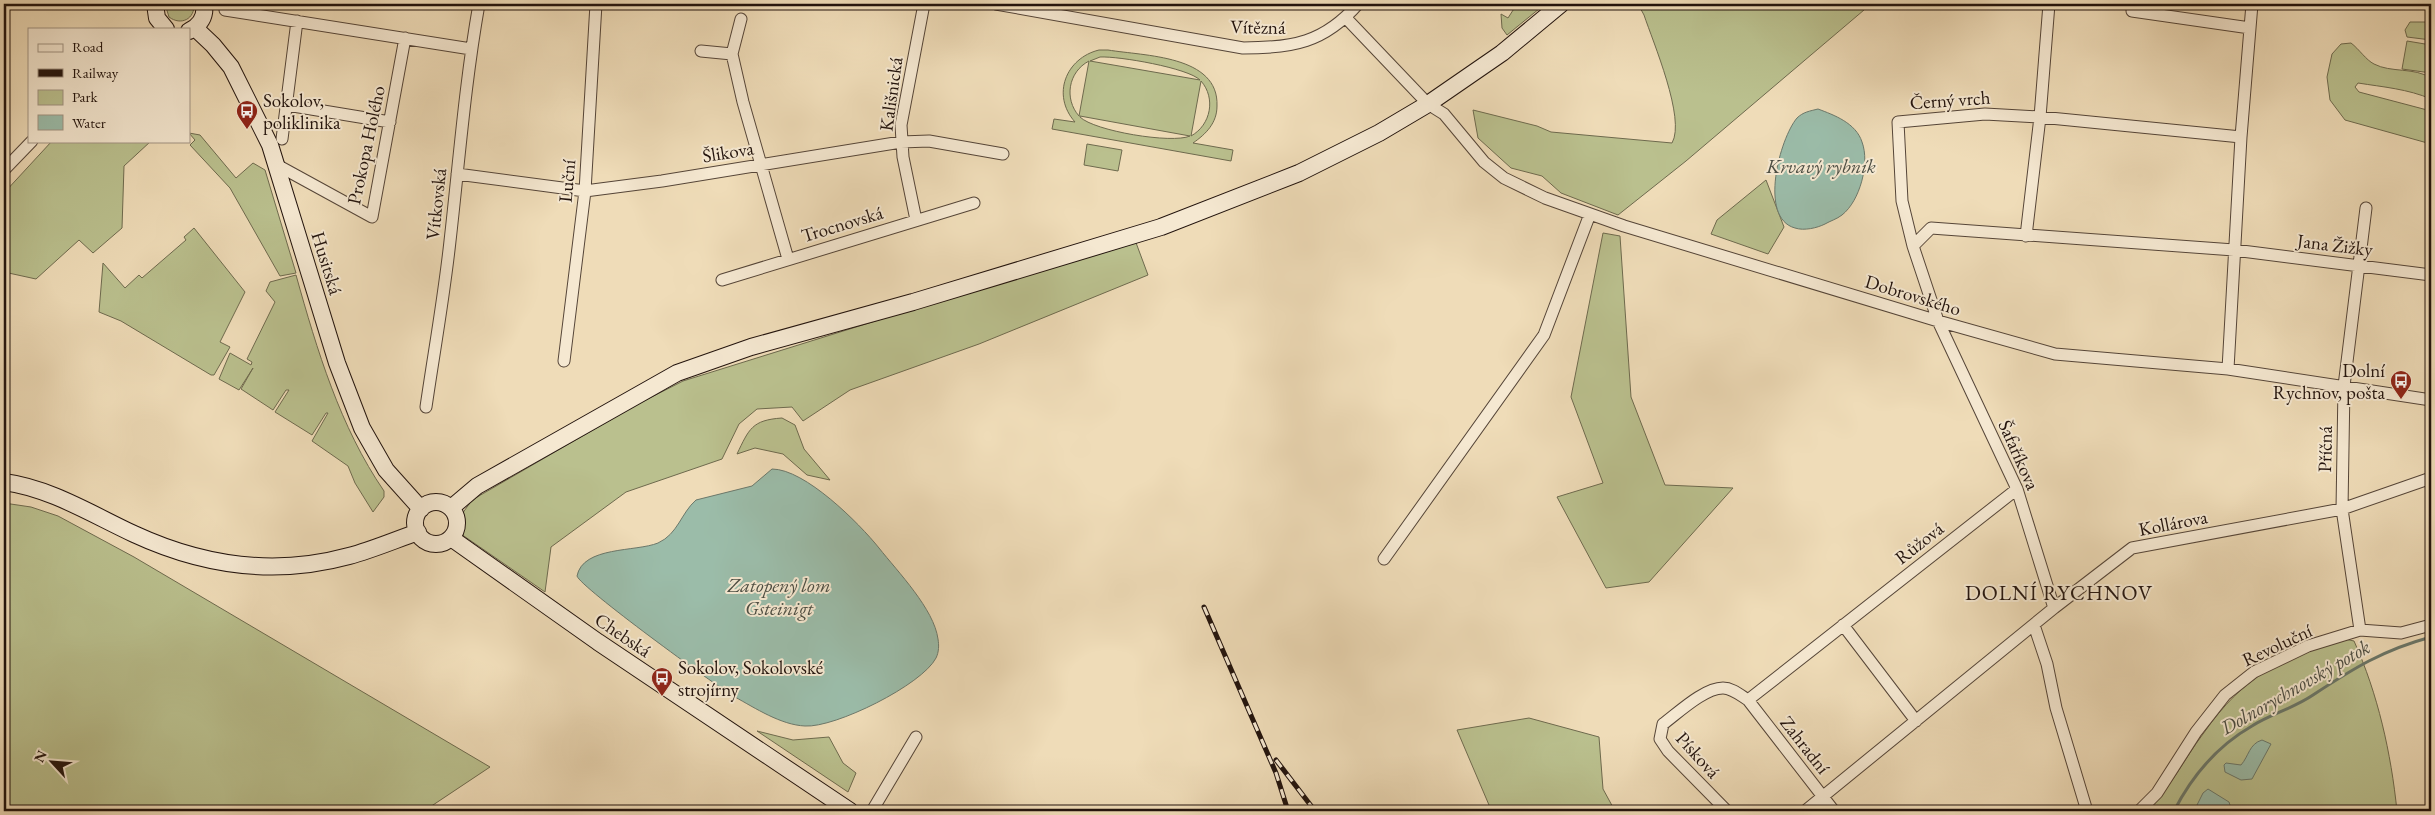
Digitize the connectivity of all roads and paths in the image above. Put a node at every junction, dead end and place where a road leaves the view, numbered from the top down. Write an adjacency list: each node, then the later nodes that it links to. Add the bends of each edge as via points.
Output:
1 (155, 4): 16 (main road)
2 (204, 4): 18 (main road, Husitská, via 204,14)
3 (226, 4): 15 (street, via 225,10)
4 (479, 4): 20 (street, Vítkovská)
5 (596, 4): 36 (street, Luční)
6 (924, 4): 30 (street, Kališnická, via 901,125)
7 (996, 4): 13 (street, Vítězná, via 1242,48 1303,43 1315,39)
8 (1358, 4): 13 (street, Vítězná)
9 (1561, 4): 23 (main road, via 1502,53)
10 (2049, 4): 25 (street)
11 (2252, 4): 17 (street)
12 (2132, 11): 17 (street)
13 (1346, 18): 23 (street, Dobrovského)
14 (741, 19): 22 (street)
15 (297, 21): 19 (street); 24 (street)
16 (159, 26)
17 (2250, 28): 27 (street)
18 (192, 29): 32 (main road, Husitská, via 213,45 231,67)
19 (405, 38): 20 (street); 26 (street, Prokopa Holého)
20 (471, 49): 35 (street, Vítkovská)
21 (701, 51): 22 (street)
22 (732, 54): 33 (street)
23 (1428, 104): 39 (street, Dobrovského, via 1444,114 1484,162 1504,178 1545,198); 57 (main road, via 1380,133 1299,173 1161,227 751,347 677,373 477,486)
24 (287, 105): 26 (street); 28 (street)
25 (2040, 116): 27 (street, Černý vrch); 41 (street); 42 (street, Černý vrch, via 1985,114 1898,122 1902,201)
26 (390, 122): 32 (street, Prokopa Holého, via 372,217)
27 (2240, 137): 43 (street)
28 (282, 139)
29 (31, 142): 34 (street)
30 (901, 142): 31 (street, Šlikova, via 929,141); 33 (street, Šlikova); 40 (street, Kališnická)
31 (1003, 154)
32 (277, 165): 58 (main road, Husitská, via 355,412 386,470)
33 (761, 165): 36 (street, Šlikova); 44 (street)
34 (4, 170)
35 (457, 174): 36 (street, Šlikova); 53 (street, Vítkovská)
36 (585, 191): 49 (street, Luční)
37 (974, 203): 40 (street, Trocnovská)
38 (2366, 208): 45 (street, Příčná)
39 (1590, 214): 48 (street, Dobrovského); 62 (street, via 1544,335)
40 (916, 220): 44 (street, Trocnovská)
41 (2026, 236): 42 (street, via 1931,228); 43 (street)
42 (1913, 246): 48 (street, Černý vrch)
43 (2234, 250): 45 (street, Jana Žižky); 50 (street)
44 (788, 259): 47 (street, Trocnovská)
45 (2360, 265): 46 (street, Jana Žižky); 51 (street, Příčná)
46 (2431, 275)
47 (722, 280)
48 (1938, 321): 50 (street, Dobrovského, via 2055,354); 56 (street, Šafaříkova)
49 (564, 361)
50 (2228, 369): 51 (street, Dobrovského)
51 (2344, 386): 52 (street, Dobrovského); 59 (street, Příčná)
52 (2431, 400)
53 (426, 407)
54 (2431, 478): 59 (street, Kollárova)
55 (4, 482): 60 (main road, via 50,495 180,553 241,566 287,566 330,560)
56 (2017, 489): 63 (street, Šafaříkova); 65 (street, Růžová)
57 (451, 508): 58 (main road, via 436,502); 61 (main road, via 457,523)
58 (422, 509): 60 (main road, via 416,522)
59 (2342, 509): 63 (street, Kollárova, via 2132,548); 67 (street, Příčná)
60 (418, 532): 61 (main road, via 430,543 441,543)
61 (451, 538): 72 (main road, Chebská, via 598,642)
62 (1384, 559)
63 (2054, 608): 66 (street, Kollárova)
64 (2431, 624): 67 (street, Revoluční, via 2401,633)
65 (1843, 625): 68 (street, Růžová); 69 (street)
66 (2034, 625): 69 (street, Kollárova); 77 (street)
67 (2360, 630): 78 (street, Revoluční, via 2308,646 2254,672 2234,686 2196,732 2157,793)
68 (1748, 700): 71 (street, Zahradní); 74 (street, Písková, via 1730,690 1714,690 1663,724 1660,739)
69 (1916, 721): 71 (street, Kollárova)
70 (916, 737): 73 (street)
71 (1823, 797): 75 (street); 76 (street, Zahradní)
72 (850, 811)
73 (872, 811)
74 (1727, 811)
75 (1805, 811)
76 (1834, 811)
77 (2087, 811)
78 (2139, 811)

